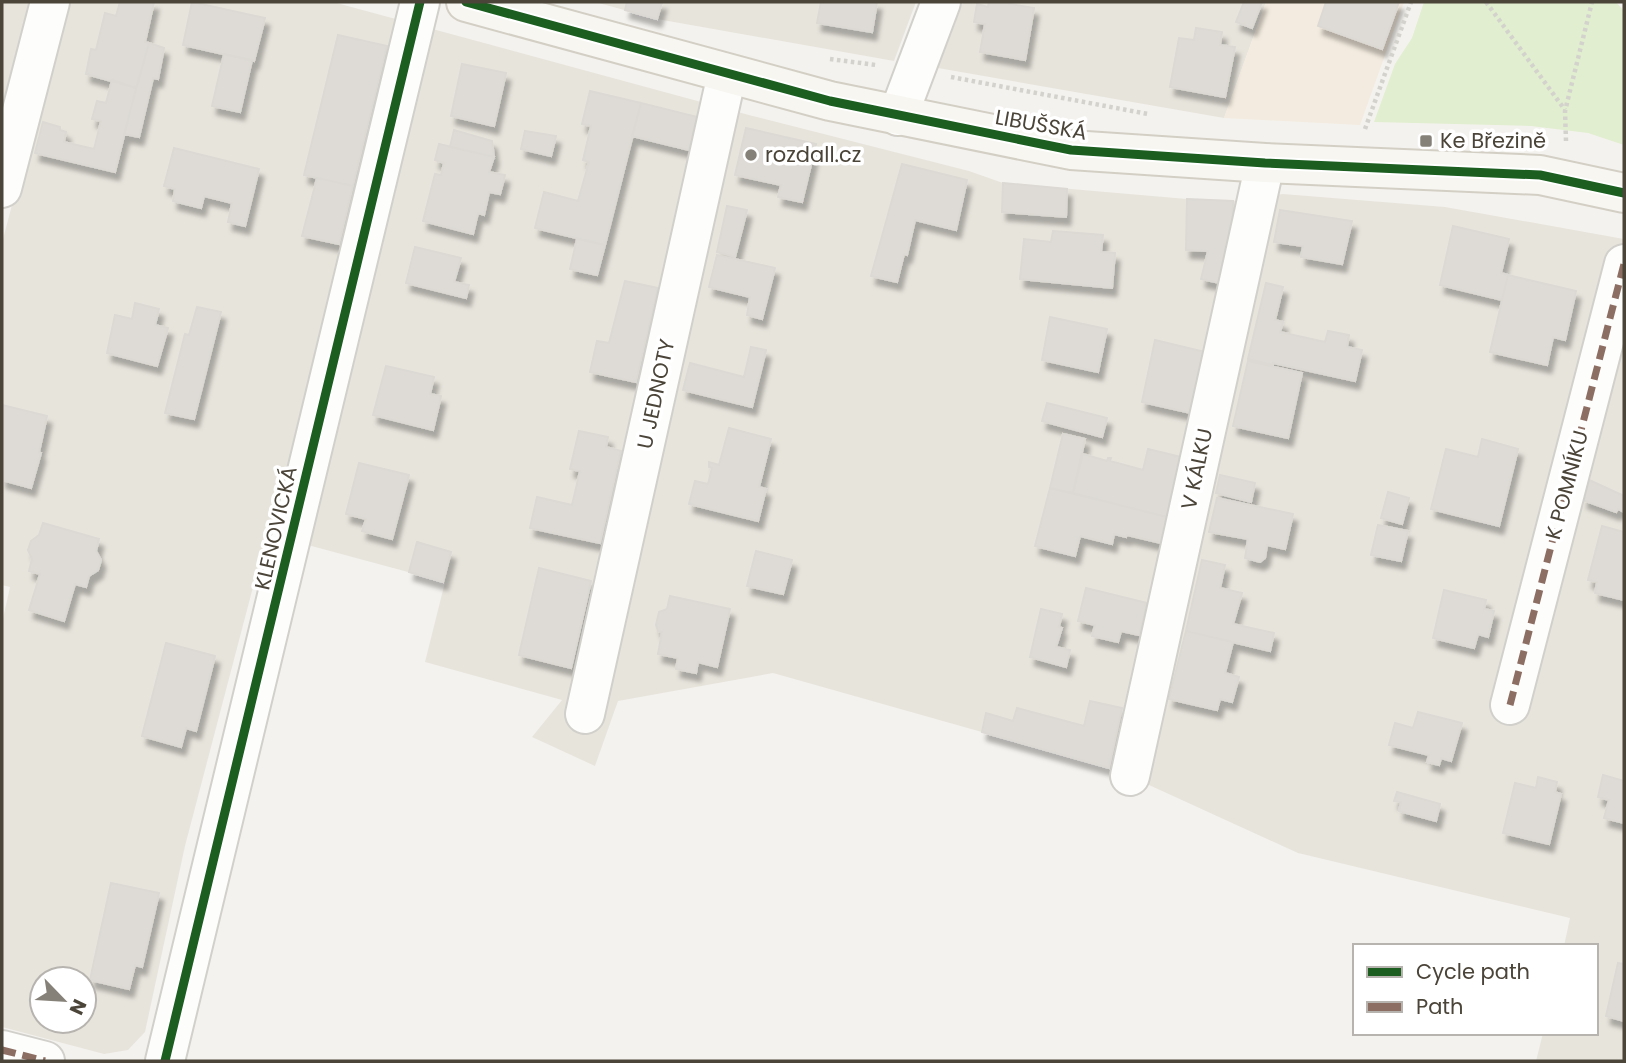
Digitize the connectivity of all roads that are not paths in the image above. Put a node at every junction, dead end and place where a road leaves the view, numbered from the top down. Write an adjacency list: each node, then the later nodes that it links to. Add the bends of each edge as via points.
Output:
1 (50, 2): 8 (street)
2 (420, 2): 16 (street, KLENOVICKÁ)
3 (466, 2): 5 (street, LIBUŠSKÁ)
4 (941, 2): 6 (street)
5 (727, 74): 6 (street, LIBUŠSKÁ); 12 (street, U JEDNOTY)
6 (898, 116): 7 (street, LIBUŠSKÁ, via 1070,150)
7 (1265, 163): 9 (street, LIBUŠSKÁ, via 1540,175); 13 (street, V KÁLKU)
8 (2, 188)
9 (1624, 193)
10 (1624, 264): 11 (street, K POMNÍKU)
11 (1510, 705)
12 (585, 714)
13 (1130, 776)
14 (2, 1050): 15 (street)
15 (45, 1061)
16 (166, 1061)

